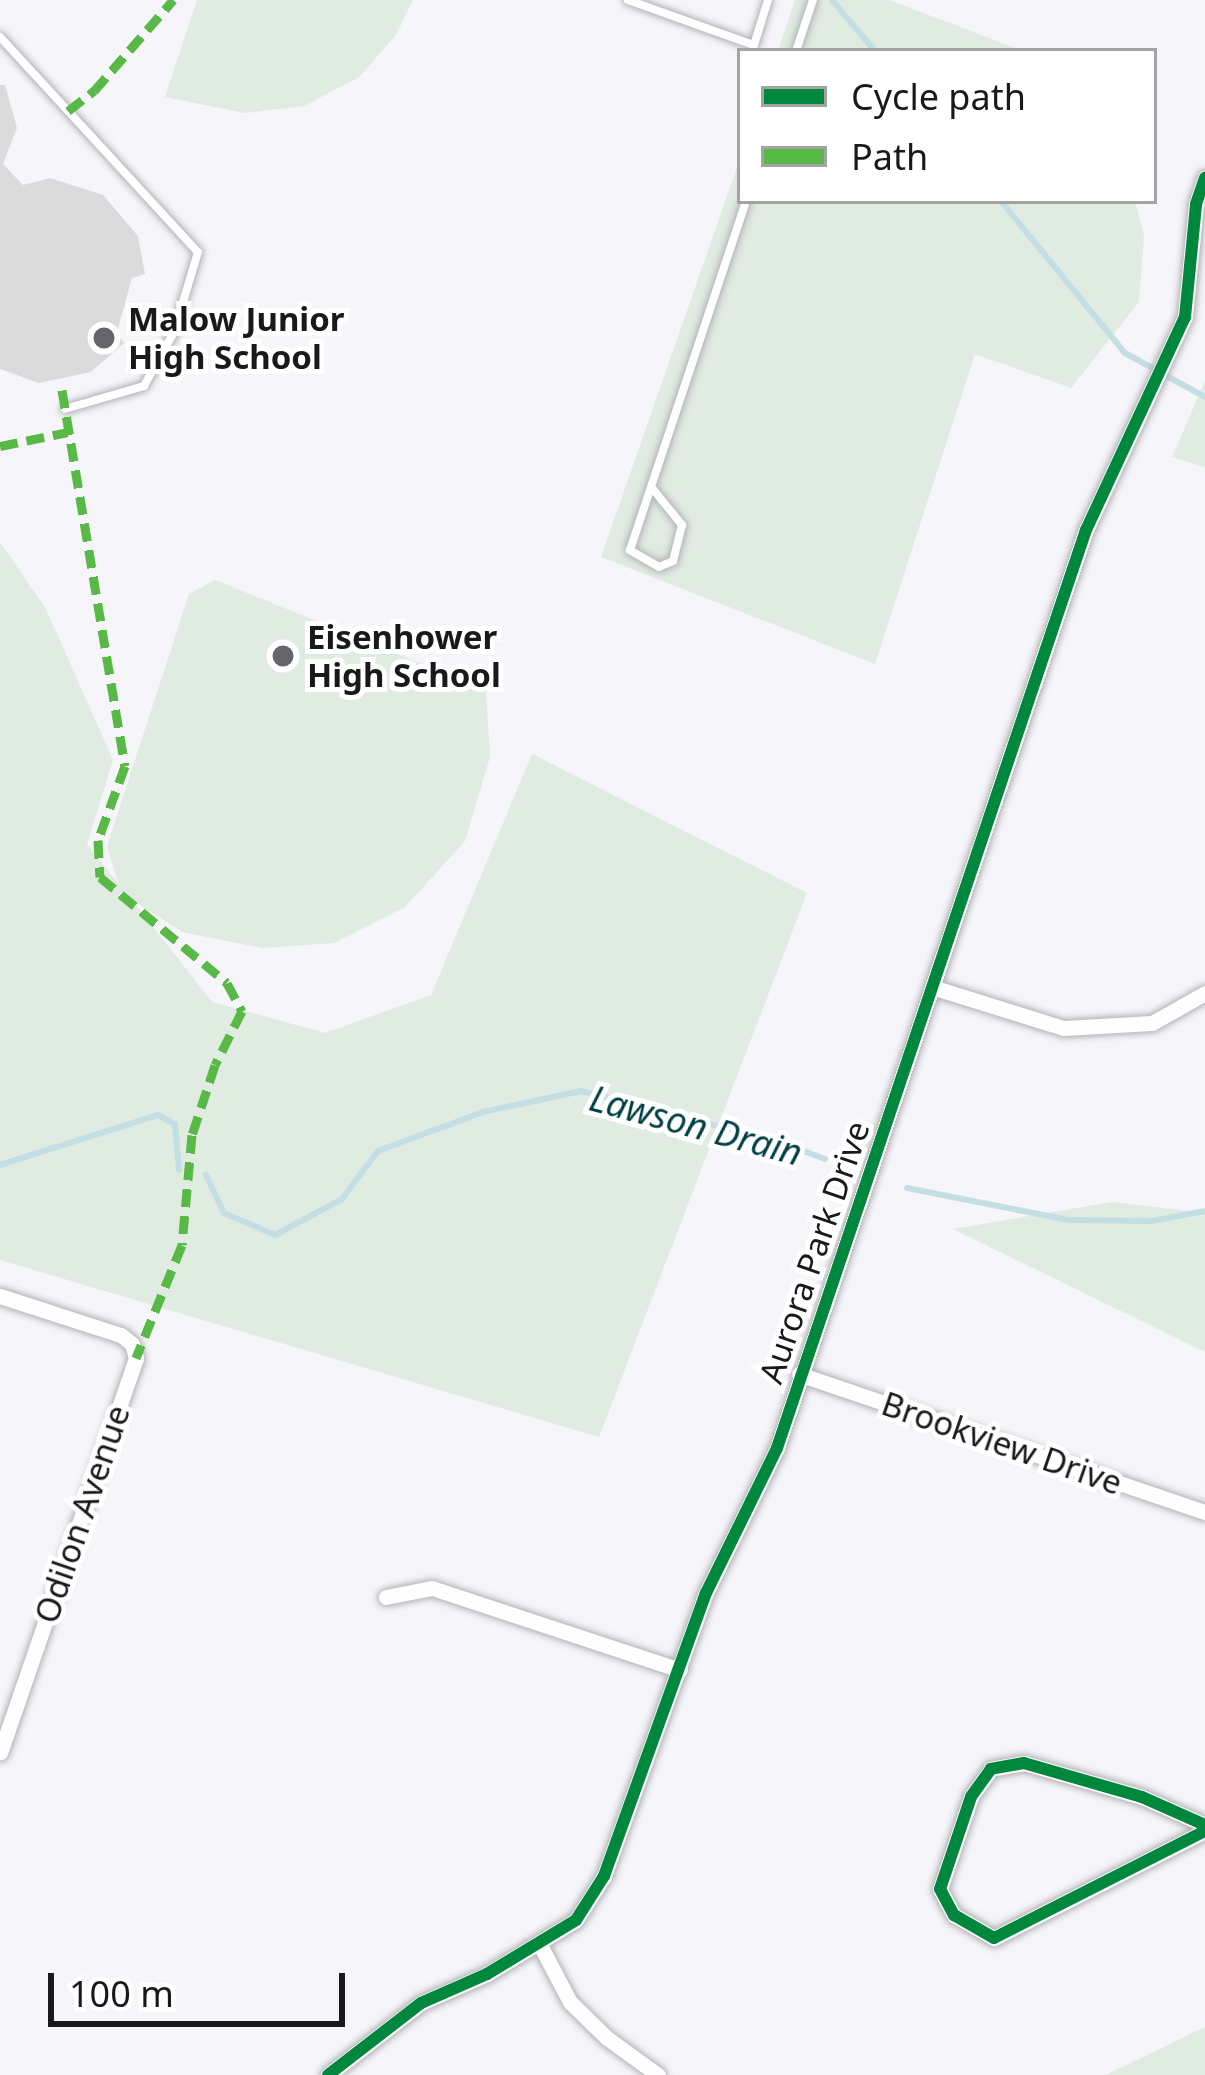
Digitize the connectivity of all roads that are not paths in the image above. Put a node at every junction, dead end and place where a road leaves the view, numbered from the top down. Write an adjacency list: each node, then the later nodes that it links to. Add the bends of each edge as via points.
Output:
1 (628, 0): 2 (lane, via 754,44)
2 (768, 0)
3 (813, 0): 5 (lane)
4 (0, 37): 8 (lane, via 198,252 175,332 144,386)
5 (797, 48)
6 (1205, 178): 10 (street, Aurora Park Drive, via 1185,317 1086,530)
7 (745, 204): 9 (lane)
8 (64, 409)
9 (652, 488): 9 (lane, via 630,550 658,567 673,561 682,525)
10 (932, 987): 11 (street, via 1064,1028 1152,1023); 13 (street, Aurora Park Drive)
11 (1205, 993)
12 (0, 1296): 17 (street, Odilon Avenue, via 122,1335 136,1358)
13 (800, 1374): 14 (street, Brookview Drive); 16 (street, Aurora Park Drive, via 765,1481 706,1593)
14 (1205, 1512)
15 (386, 1597): 16 (street, via 432,1588)
16 (680, 1670): 19 (street, Aurora Park Drive, via 604,1876 576,1920)
17 (0, 1752)
18 (1205, 1828): 18 (street, via 994,1938 954,1916 940,1889 971,1796 991,1769 1024,1763 1142,1796)
19 (539, 1942): 20 (street, Aurora Park Drive, via 421,2003); 21 (street, via 570,2002)
20 (328, 2075)
21 (658, 2075)

